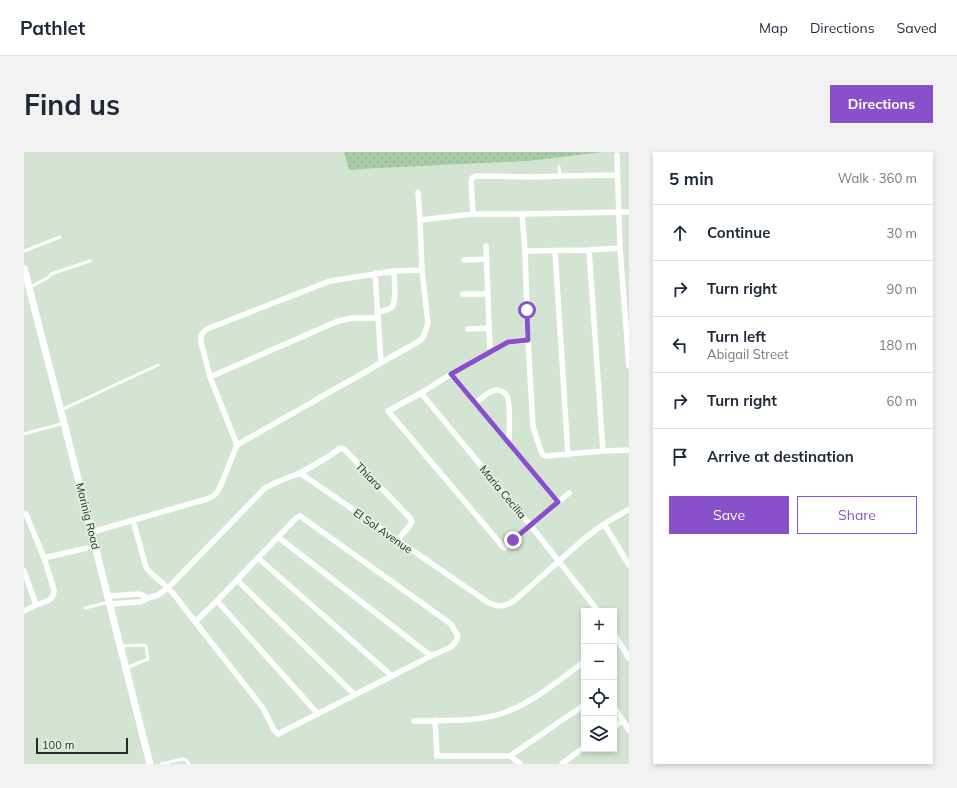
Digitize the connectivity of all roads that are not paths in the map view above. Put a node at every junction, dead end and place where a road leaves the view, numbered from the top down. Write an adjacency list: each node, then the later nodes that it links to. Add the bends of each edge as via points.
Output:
1 (617, 155): 3 (street)
2 (559, 167): 4 (lane)
3 (617, 175): 4 (street); 6 (street)
4 (560, 176): 8 (street, via 476,176 471,182)
5 (418, 192): 10 (street)
6 (619, 212): 7 (street); 9 (street); 13 (street)
7 (629, 212)
8 (473, 214): 9 (street); 10 (street)
9 (522, 214): 16 (street)
10 (420, 220): 22 (street)
11 (60, 237): 15 (lane)
12 (486, 246): 18 (street)
13 (620, 248): 14 (street); 35 (street)
14 (589, 250): 17 (street); 46 (street)
15 (24, 251)
16 (525, 251): 17 (street); 31 (street)
17 (555, 251): 47 (street)
18 (486, 259): 19 (street); 27 (street)
19 (464, 260)
20 (90, 261): 25 (lane, via 51,274)
21 (24, 268): 25 (street, Marinig Road)
22 (422, 270): 23 (street); 33 (street, via 428,322 424,336)
23 (394, 271): 24 (street); 28 (street, via 392,307)
24 (375, 273): 28 (street); 37 (street, via 330,281 207,329 200,338)
25 (30, 287): 40 (street, Marinig Road)
26 (463, 294): 27 (street)
27 (488, 294): 29 (street)
28 (377, 316): 33 (street); 37 (street, via 338,321)
29 (489, 328): 30 (street); 32 (street)
30 (468, 329)
31 (528, 340): 32 (street, via 508,342); 47 (street, via 533,428 543,455)
32 (490, 352): 36 (street)
33 (381, 362): 44 (street)
34 (158, 365): 40 (lane)
35 (629, 366)
36 (451, 374): 38 (street); 39 (street)
37 (210, 377): 44 (street)
38 (420, 393): 55 (street, Maria Cecilia); 55 (street, via 388,411 504,548)
39 (475, 403): 43 (street); 43 (street, via 493,391 498,390 507,396)
40 (61, 410): 41 (street, Marinig Road)
41 (64, 423): 42 (lane); 56 (street, Marinig Road)
42 (24, 434)
43 (509, 444): 50 (street)
44 (237, 446): 53 (street, via 220,487 213,496)
45 (629, 450): 46 (street)
46 (603, 451): 47 (street)
47 (568, 455)
48 (300, 473): 58 (street, El Sol Avenue); 58 (street, Thiara, via 339,449 344,449 410,518 412,524); 66 (street, via 265,488)
49 (569, 493): 50 (street)
50 (558, 502): 55 (street)
51 (629, 509): 54 (street, El Sol Avenue)
52 (24, 514): 60 (street)
53 (133, 520): 56 (street); 66 (street, via 146,567)
54 (604, 524): 62 (street, El Sol Avenue); 63 (street)
55 (531, 526): 62 (street, Maria Cecilia)
56 (92, 532): 69 (street, Marinig Road)
57 (278, 537): 61 (street); 79 (street); 79 (street, via 300,516 451,624 458,636 455,643)
58 (397, 541): 62 (street, El Sol Avenue, via 492,606 514,601)
59 (87, 548): 60 (street)
60 (44, 558): 72 (street, via 54,595 49,601)
61 (258, 558): 65 (street); 83 (street)
62 (559, 560): 74 (street, Maria Cecilia)
63 (629, 565)
64 (24, 570): 72 (street)
65 (237, 580): 70 (street); 84 (street)
66 (168, 588): 68 (street); 76 (street)
67 (129, 594): 68 (street, via 140,594); 69 (street); 71 (lane)
68 (148, 598): 71 (street)
69 (109, 601): 71 (street); 73 (lane); 78 (street, Marinig Road)
70 (217, 601): 76 (street); 87 (street)
71 (129, 603)
72 (36, 605): 75 (street)
73 (85, 608)
74 (596, 608)
75 (24, 611)
76 (195, 622): 87 (street, via 263,708 278,734)
77 (617, 641): 80 (street)
78 (120, 646): 82 (street, Marinig Road); 82 (lane, via 146,646 148,659)
79 (431, 656): 83 (street)
80 (629, 658)
81 (581, 664): 88 (street, via 534,698 504,713 485,718)
82 (126, 668): 95 (street, Marinig Road)
83 (392, 676): 84 (street)
84 (355, 695): 87 (street)
85 (581, 707): 94 (street)
86 (617, 712): 90 (street)
87 (318, 714)
88 (435, 720): 89 (street); 94 (street, via 437,756)
89 (414, 721)
90 (622, 721): 91 (street); 92 (street)
91 (617, 725)
92 (629, 730)
93 (581, 749): 99 (street)
94 (510, 756): 98 (street)
95 (150, 764)
96 (161, 764): 97 (lane, via 182,758)
97 (189, 764)
98 (520, 764)
99 (562, 764)

